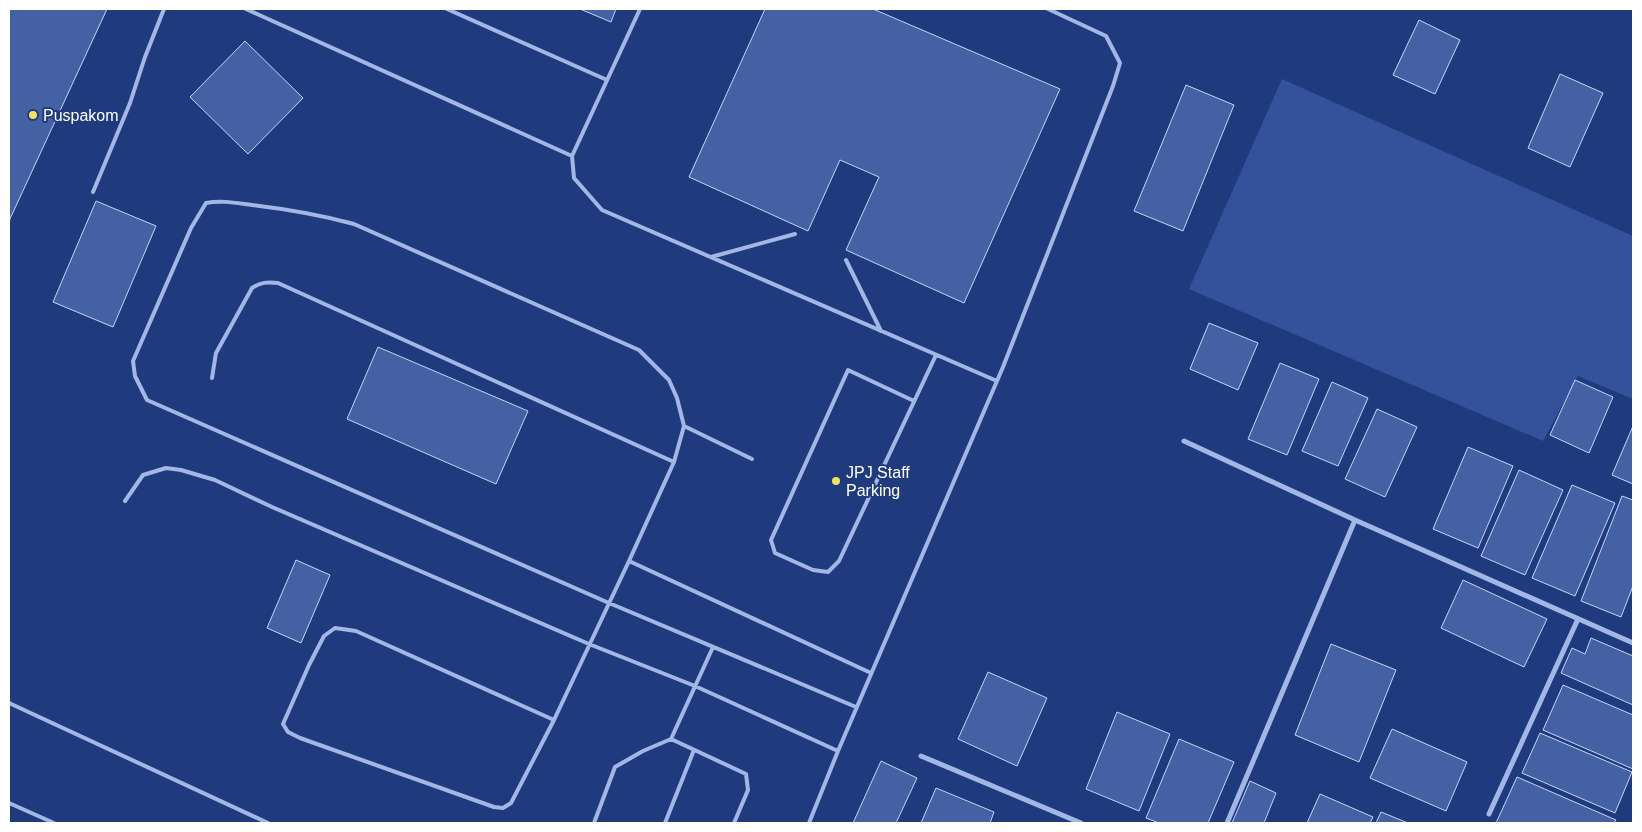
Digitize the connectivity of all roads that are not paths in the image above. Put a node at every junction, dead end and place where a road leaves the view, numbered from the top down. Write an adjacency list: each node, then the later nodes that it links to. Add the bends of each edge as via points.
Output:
1 (164, 9): 8 (lane)
2 (246, 9): 7 (lane)
3 (447, 9): 6 (lane)
4 (640, 9): 6 (lane)
5 (1048, 9): 15 (lane, via 1106,36 1120,63)
6 (607, 80): 7 (lane)
7 (572, 156): 10 (lane, via 574,178 602,210)
8 (93, 192)
9 (795, 234): 10 (lane)
10 (711, 257): 12 (lane)
11 (846, 260): 12 (lane)
12 (881, 331): 13 (lane)
13 (936, 355): 15 (lane); 16 (lane)
14 (212, 378): 20 (lane, via 216,353 252,288 265,282 278,283)
15 (997, 381): 29 (lane)
16 (914, 401): 16 (lane, via 839,561 828,572 813,570 775,553 771,540 848,370)
17 (684, 426): 19 (lane); 20 (lane); 24 (lane, via 669,380 639,350 354,224 217,201 206,203 191,228 133,361 135,376 147,400)
18 (1184, 441): 22 (street)
19 (752, 458)
20 (674, 462): 23 (lane)
21 (125, 501): 27 (lane, via 143,475 166,468 215,480)
22 (1355, 520): 25 (street); 47 (street)
23 (629, 561): 24 (lane); 29 (lane)
24 (610, 603): 27 (lane); 28 (lane)
25 (1578, 619): 26 (street); 39 (street)
26 (1633, 643)
27 (589, 644): 30 (lane); 33 (lane)
28 (713, 647): 30 (lane); 32 (lane)
29 (871, 673): 32 (lane)
30 (695, 686): 34 (lane); 36 (lane)
31 (9, 703): 41 (lane)
32 (856, 707): 36 (lane)
33 (554, 720): 33 (lane, via 356,631 335,628 324,636 284,724 288,732 300,738 503,808 511,803)
34 (671, 739): 35 (lane); 42 (lane, via 615,767)
35 (694, 750): 43 (lane); 44 (lane, via 746,774 748,790)
36 (838, 750): 45 (lane)
37 (921, 756): 46 (street)
38 (9, 803): 40 (lane)
39 (1489, 814)
40 (54, 823)
41 (268, 823)
42 (594, 823)
43 (665, 823)
44 (734, 823)
45 (809, 823)
46 (1081, 823)
47 (1227, 823)

